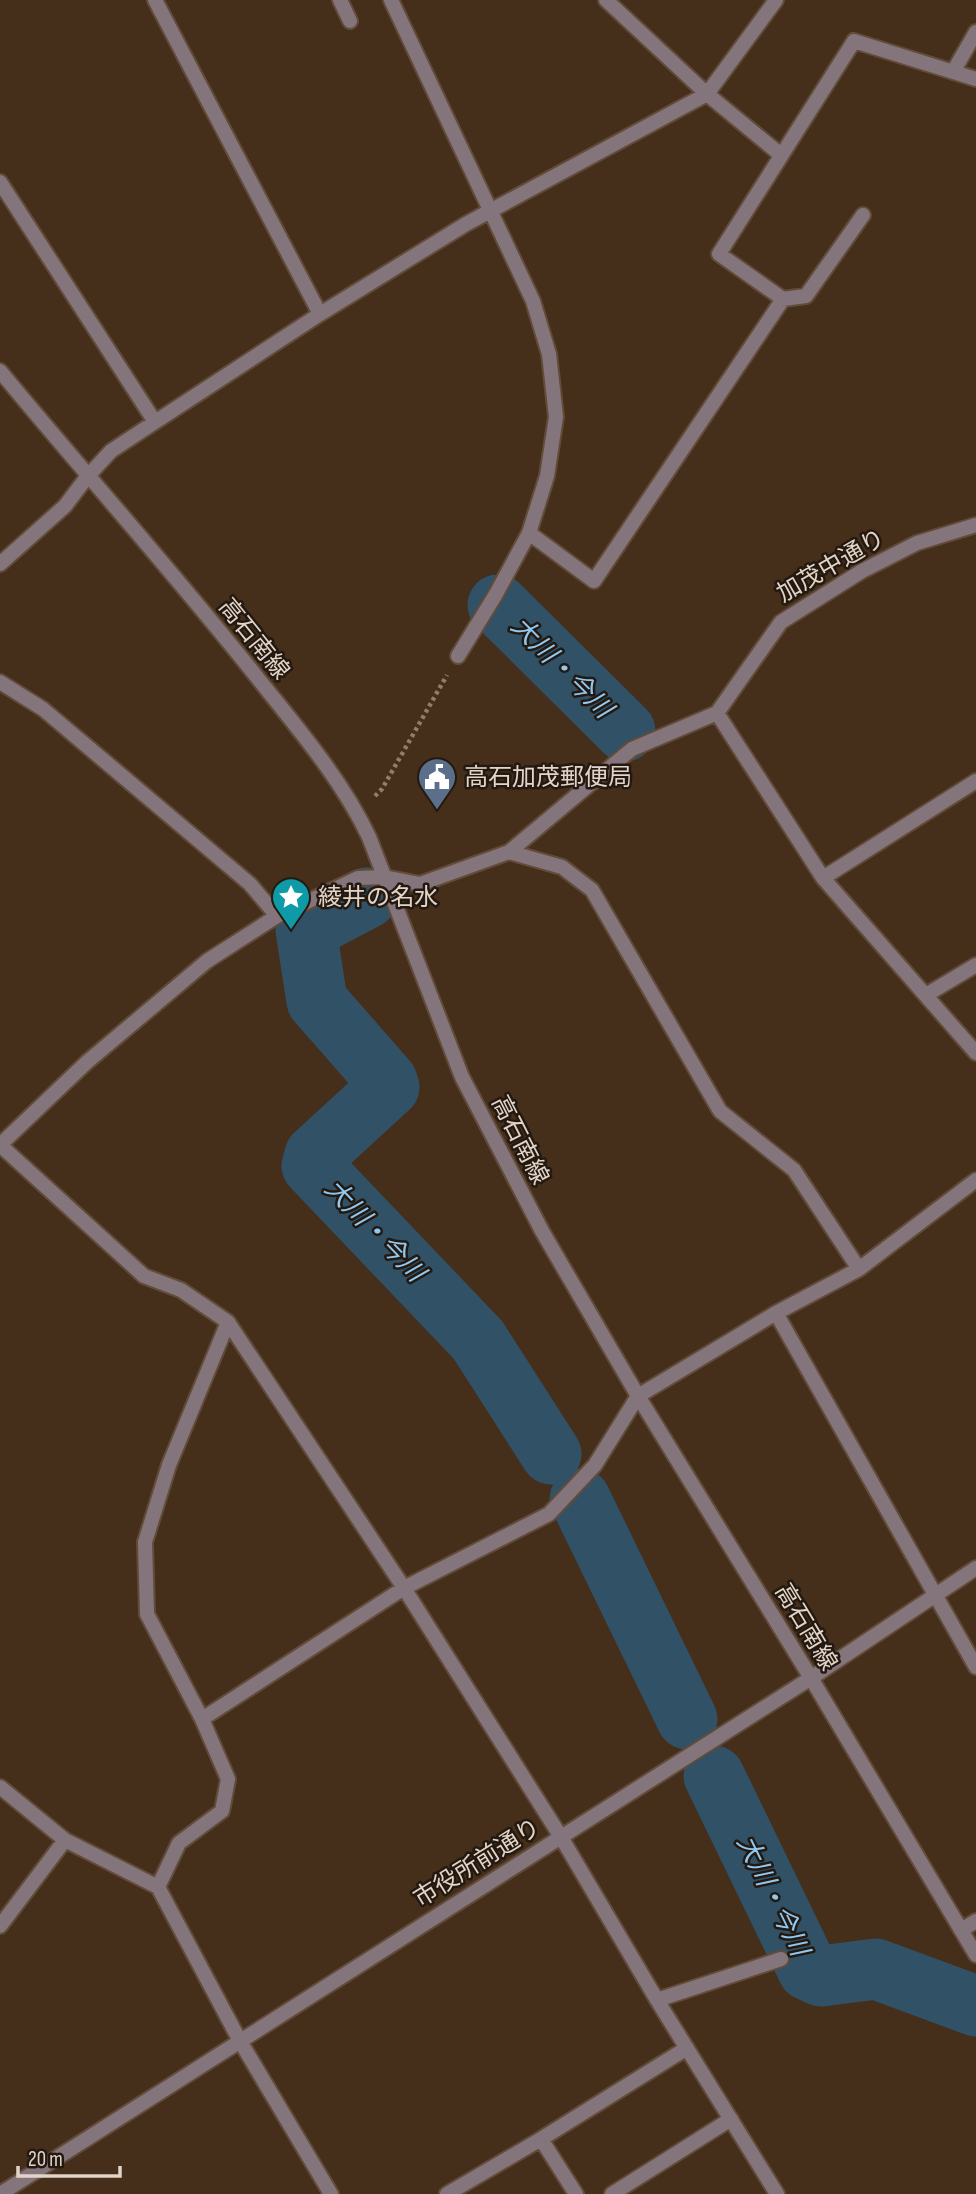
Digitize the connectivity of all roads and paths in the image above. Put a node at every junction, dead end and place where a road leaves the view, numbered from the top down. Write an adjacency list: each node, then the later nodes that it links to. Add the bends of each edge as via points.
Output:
1 (155, 0): 16 (street)
2 (340, 0): 6 (street)
3 (391, 0): 13 (street)
4 (606, 0): 10 (street)
5 (776, 0): 10 (street)
6 (350, 21)
7 (976, 32): 8 (street)
8 (953, 72): 9 (street); 11 (street, via 853,41)
9 (976, 79)
10 (707, 94): 11 (street); 13 (street)
11 (781, 155): 15 (street, via 719,254)
12 (0, 182): 18 (street)
13 (489, 212): 16 (street); 21 (street, via 533,301 549,354 556,417 547,476)
14 (863, 215): 15 (street, via 806,296)
15 (783, 299): 21 (street, via 594,582)
16 (320, 314): 18 (street)
17 (0, 371): 19 (street, 高石南線)
18 (155, 422): 19 (street, via 111,452)
19 (87, 477): 22 (street, via 65,506); 27 (street, 高石南線, via 231,644)
20 (976, 525): 25 (street, 加茂中通り, via 917,543 781,622)
21 (529, 533): 23 (street)
22 (0, 564)
23 (457, 656): 27 (path, via 383,789)
24 (0, 682): 31 (street, via 43,709 250,884)
25 (717, 713): 28 (street, via 632,749); 30 (street)
26 (976, 781): 30 (street)
27 (357, 811): 29 (street, 高石南線)
28 (509, 852): 29 (street, via 420,884); 37 (street, via 562,867 592,890 720,1111 794,1170)
29 (384, 877): 31 (street, via 358,878); 40 (street, 高石南線, via 462,1077 542,1231)
30 (823, 878): 33 (street)
31 (278, 916): 35 (street, via 207,961 87,1062)
32 (976, 965): 33 (street)
33 (926, 995): 34 (street)
34 (976, 1053)
35 (0, 1145): 39 (street, via 144,1276 181,1290)
36 (976, 1180): 37 (street)
37 (859, 1269): 38 (street)
38 (776, 1313): 40 (street); 43 (street)
39 (228, 1322): 42 (street); 46 (street, via 169,1465 145,1542 147,1614)
40 (638, 1396): 42 (street, via 595,1465 549,1514); 45 (street, 高石南線)
41 (976, 1568): 43 (street, 市役所前通り)
42 (404, 1588): 46 (street); 48 (street)
43 (936, 1594): 44 (street); 45 (street, 市役所前通り)
44 (976, 1667)
45 (811, 1678): 48 (street, 市役所前通り); 53 (street, 高石南線)
46 (202, 1719): 50 (street, via 228,1779 222,1811 179,1843)
47 (0, 1787): 49 (street)
48 (561, 1837): 56 (street); 57 (street, 市役所前通り)
49 (65, 1840): 50 (street); 52 (street)
50 (158, 1887): 57 (street)
51 (976, 1922): 53 (street)
52 (0, 1926)
53 (961, 1930): 54 (street, 高石南線)
54 (976, 1955)
55 (781, 1959): 56 (street)
56 (657, 2000): 58 (street)
57 (240, 2041): 61 (street, 市役所前通り); 62 (street)
58 (687, 2048): 59 (street); 60 (street)
59 (731, 2119): 65 (street); 66 (street)
60 (541, 2139): 63 (street); 64 (street)
61 (0, 2194)
62 (331, 2194)
63 (447, 2194)
64 (576, 2194)
65 (612, 2194)
66 (777, 2194)

